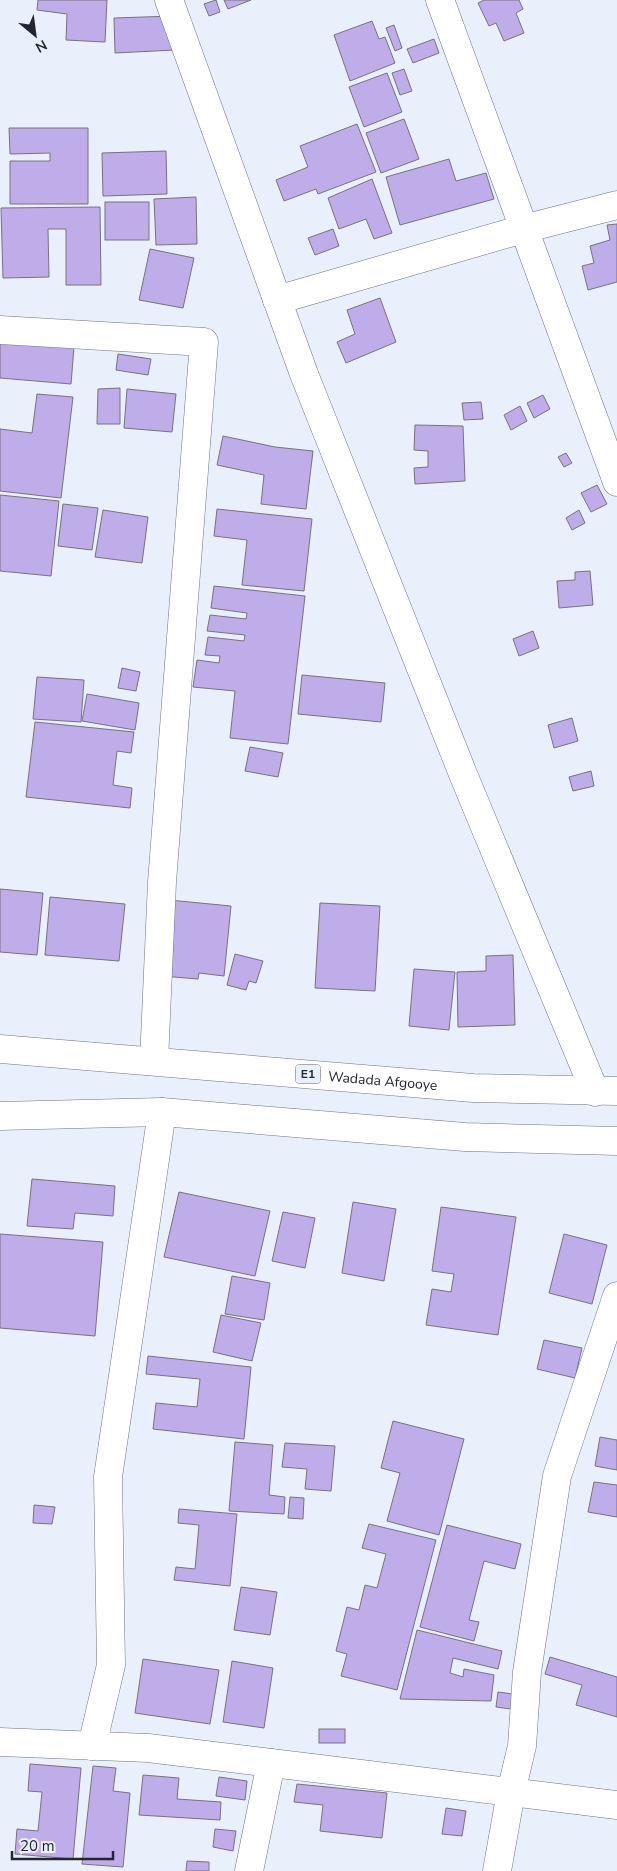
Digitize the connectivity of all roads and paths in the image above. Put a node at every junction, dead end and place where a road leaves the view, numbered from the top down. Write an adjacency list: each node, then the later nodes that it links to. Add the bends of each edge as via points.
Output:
1 (169, 0): 5 (main road)
2 (440, 0): 4 (main road)
3 (617, 205): 4 (main road)
4 (523, 229): 5 (main road); 7 (main road)
5 (277, 300): 10 (main road, via 463,774)
6 (0, 330): 9 (main road, via 204,342 162,882)
7 (617, 482)
8 (0, 1049): 9 (main road, Wadada Afgooye / E1)
9 (154, 1061): 10 (main road, Wadada Afgooye / E1, via 473,1088)
10 (606, 1091)
11 (162, 1112): 12 (main road); 13 (main road, via 465,1137); 16 (main road, via 108,1477 111,1664)
12 (0, 1116)
13 (617, 1140)
14 (617, 1296): 18 (main road, via 557,1476 528,1672 522,1746)
15 (0, 1742): 16 (main road)
16 (92, 1746): 17 (main road, via 148,1748)
17 (271, 1763): 18 (main road); 20 (main road)
18 (511, 1792): 19 (main road); 21 (main road)
19 (617, 1805)
20 (249, 1871)
21 (497, 1871)

